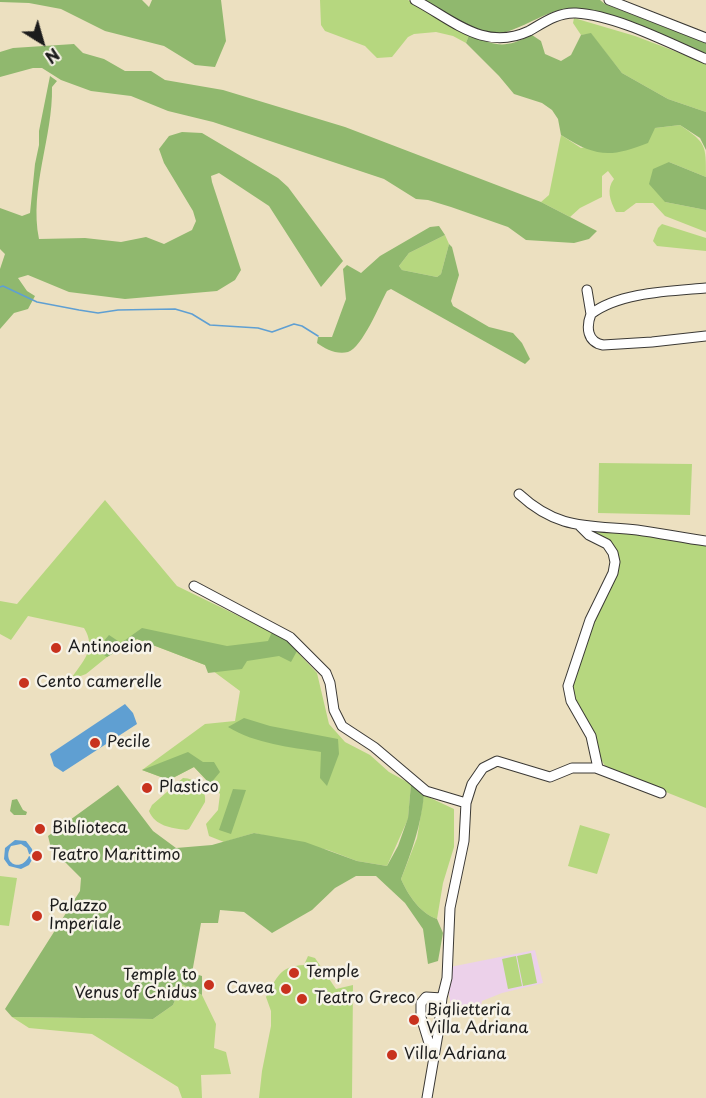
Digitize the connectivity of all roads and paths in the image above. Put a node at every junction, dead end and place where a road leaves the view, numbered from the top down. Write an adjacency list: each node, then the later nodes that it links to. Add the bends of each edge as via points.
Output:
1 (415, 0): 4 (street, via 489,38 512,37 556,17 577,13 627,26)
2 (609, 0): 3 (street)
3 (706, 38)
4 (706, 58)
5 (706, 288): 7 (street, via 632,298)
6 (587, 290): 7 (street)
7 (591, 314): 8 (street, via 588,332 600,345)
8 (706, 336)
9 (519, 494): 10 (street, via 548,516)
10 (579, 525): 11 (street); 13 (street, via 606,544 615,561 568,686 591,736)
11 (706, 541)
12 (194, 586): 15 (street, via 290,637 327,676 334,710 342,726 424,789)
13 (598, 768): 14 (street); 15 (street, via 576,767 550,777 495,761 476,776)
14 (661, 793)
15 (466, 803): 16 (street, via 464,841 450,908 447,976)
16 (442, 998): 17 (street); 18 (street, via 426,997 421,1001 420,1015)
17 (439, 1028): 18 (street); 19 (street)
18 (426, 1031): 19 (street)
19 (433, 1058): 20 (street)
20 (427, 1098)

